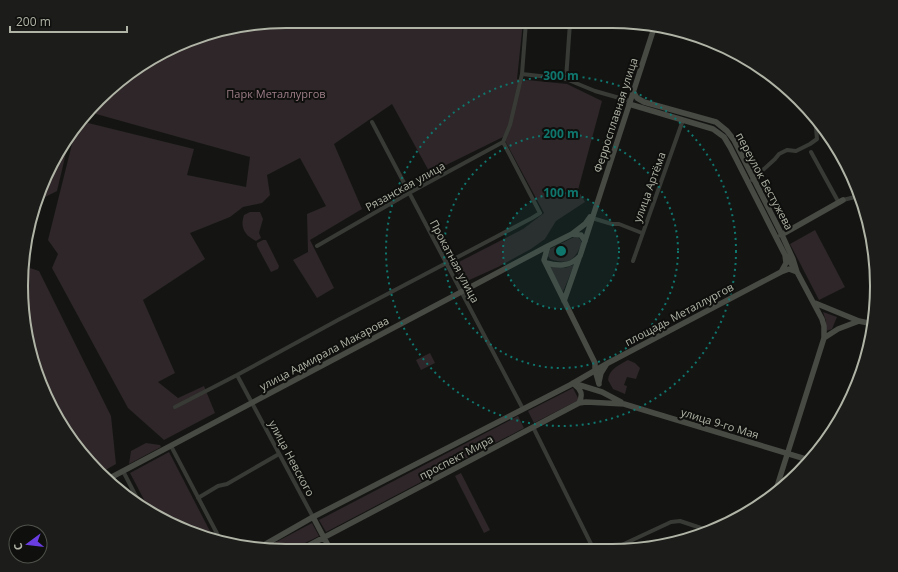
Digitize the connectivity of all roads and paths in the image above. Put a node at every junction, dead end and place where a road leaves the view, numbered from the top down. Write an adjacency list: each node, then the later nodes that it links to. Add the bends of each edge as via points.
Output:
1 (526, 28): 4 (street)
2 (570, 28): 5 (street)
3 (652, 31): 6 (main road, Ферросплавная улица)
4 (522, 74): 5 (street); 11 (street, via 510,125)
5 (566, 79): 7 (street)
6 (633, 91): 7 (main road, Ферросплавная улица); 13 (main road, переулок Бестужева, via 637,98 644,102 716,122 734,140)
7 (630, 102): 8 (main road, переулок Бестужева); 17 (main road, Ферросплавная улица)
8 (683, 120): 13 (main road, переулок Бестужева, via 712,129 724,137); 19 (street, улица Артёма)
9 (372, 122): 14 (street, Прокатная улица)
10 (816, 128): 13 (street, via 817,139 796,151 787,150 779,154)
11 (503, 142): 14 (street, Рязанская улица); 30 (street, via 540,213)
12 (811, 152): 16 (street)
13 (751, 180): 21 (main road, переулок Бестужева)
14 (409, 192): 23 (street, Рязанская улица); 30 (street, Прокатная улица)
15 (854, 198): 16 (street)
16 (841, 202): 21 (main road)
17 (594, 212): 18 (main road, Ферросплавная улица); 20 (main road, via 585,224)
18 (592, 218): 19 (street, via 620,224); 22 (main road, Ферросплавная улица)
19 (642, 233): 29 (street, улица Артёма)
20 (572, 234): 22 (main road, via 581,235); 24 (main road, улица Адмирала Макарова)
21 (779, 236): 25 (main road, переулок Бестужева); 32 (main road, переулок Бестужева, via 793,259)
22 (585, 241): 27 (main road, Ферросплавная улица)
23 (317, 246)
24 (548, 246): 26 (main road, улица Адмирала Макарова); 28 (main road)
25 (785, 255): 31 (main road, via 786,263); 32 (main road, переулок Бестужева)
26 (531, 256): 28 (main road); 33 (main road, улица Адмирала Макарова)
27 (580, 256): 28 (main road, via 565,265); 34 (main road)
28 (545, 261): 34 (main road)
29 (633, 261)
30 (447, 264): 33 (street, Прокатная улица); 41 (street)
31 (781, 272): 32 (main road); 39 (main road, площадь Металлургов)
32 (797, 272): 35 (main road)
33 (461, 292): 46 (main road, улица Адмирала Макарова); 50 (street, Прокатная улица)
34 (564, 301): 40 (main road, via 595,363)
35 (815, 303): 36 (main road); 38 (main road, via 824,326)
36 (859, 321): 37 (main road); 38 (main road)
37 (867, 323)
38 (824, 338): 54 (main road)
39 (608, 363): 40 (main road, площадь Металлургов); 43 (main road, via 601,373)
40 (595, 370): 42 (main road, проспект Мира); 43 (main road)
41 (237, 375): 46 (street, улица Невского); 49 (street)
42 (573, 383): 44 (main road); 47 (main road, via 581,392); 50 (main road, проспект Мира)
43 (599, 384): 44 (main road)
44 (602, 392): 45 (main road); 48 (main road)
45 (611, 402): 47 (main road, проспект Мира); 48 (main road, проспект Мира)
46 (251, 403): 52 (main road, улица Адмирала Макарова); 53 (street, улица Невского)
47 (579, 403): 51 (main road, проспект Мира)
48 (624, 404): 54 (main road, улица 9-го Мая)
49 (175, 407)
50 (522, 409): 61 (main road, проспект Мира)
51 (533, 427): 64 (main road, проспект Мира); 69 (street)
52 (171, 446): 56 (main road, улица Адмирала Макарова); 60 (street)
53 (279, 454): 60 (street); 61 (street, улица Невского)
54 (787, 454): 55 (main road, улица 9-го Мая); 58 (main road)
55 (804, 458)
56 (123, 471): 57 (main road, улица Адмирала Макарова); 59 (street)
57 (113, 477)
58 (778, 483)
59 (136, 496)
60 (198, 498): 63 (street)
61 (313, 517): 64 (main road, улица Невского); 65 (main road, проспект Мира)
62 (700, 528): 66 (street, via 671,522)
63 (218, 535)
64 (324, 538): 67 (main road, проспект Мира); 68 (main road, улица Невского)
65 (268, 543)
66 (626, 543)
67 (312, 544)
68 (327, 544)
69 (591, 544)

